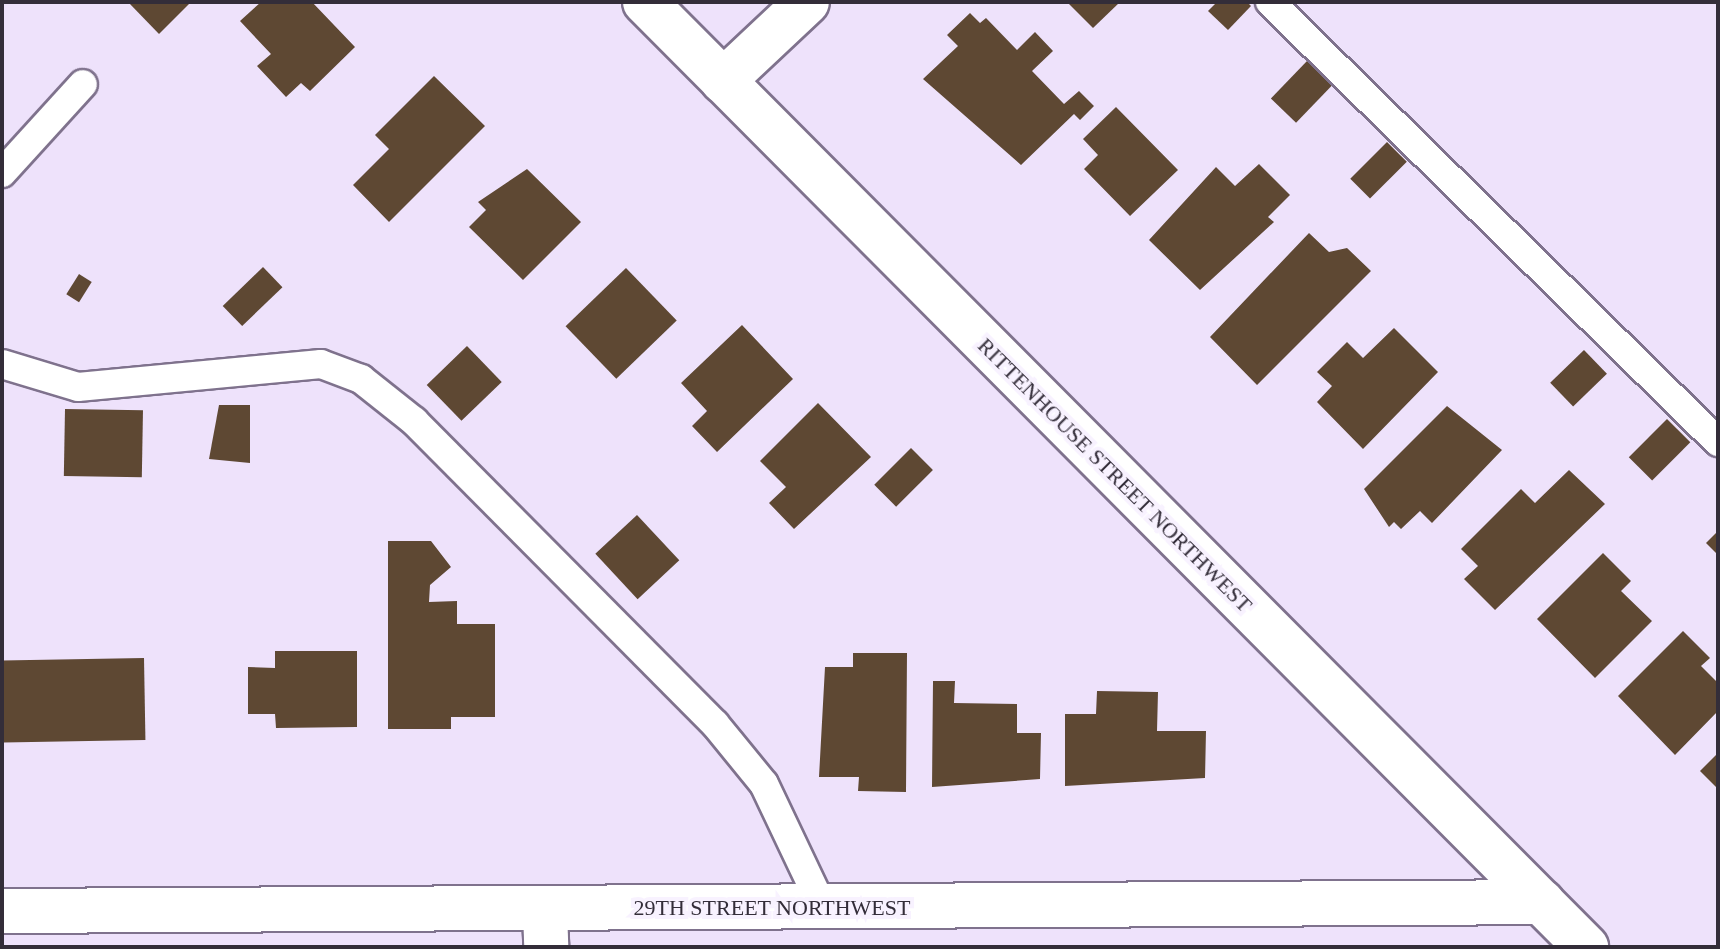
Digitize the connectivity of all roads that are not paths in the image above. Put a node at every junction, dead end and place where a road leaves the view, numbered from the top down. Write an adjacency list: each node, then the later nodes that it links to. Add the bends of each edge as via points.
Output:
1 (645, 2): 4 (street, RITTENHOUSE STREET NORTHWEST)
2 (807, 2): 4 (street)
3 (1270, 2): 8 (lane)
4 (723, 81): 9 (street, RITTENHOUSE STREET NORTHWEST)
5 (83, 84): 6 (lane)
6 (2, 173)
7 (2, 364): 10 (lane, via 78,387 321,364 361,379 414,421 715,724 764,784)
8 (1718, 442)
9 (1542, 902): 10 (street, 29TH STREET NORTHWEST); 13 (street, RITTENHOUSE STREET NORTHWEST)
10 (823, 908): 12 (street, 29TH STREET NORTHWEST)
11 (2, 911): 12 (street, 29TH STREET NORTHWEST)
12 (546, 928)
13 (1586, 947)

